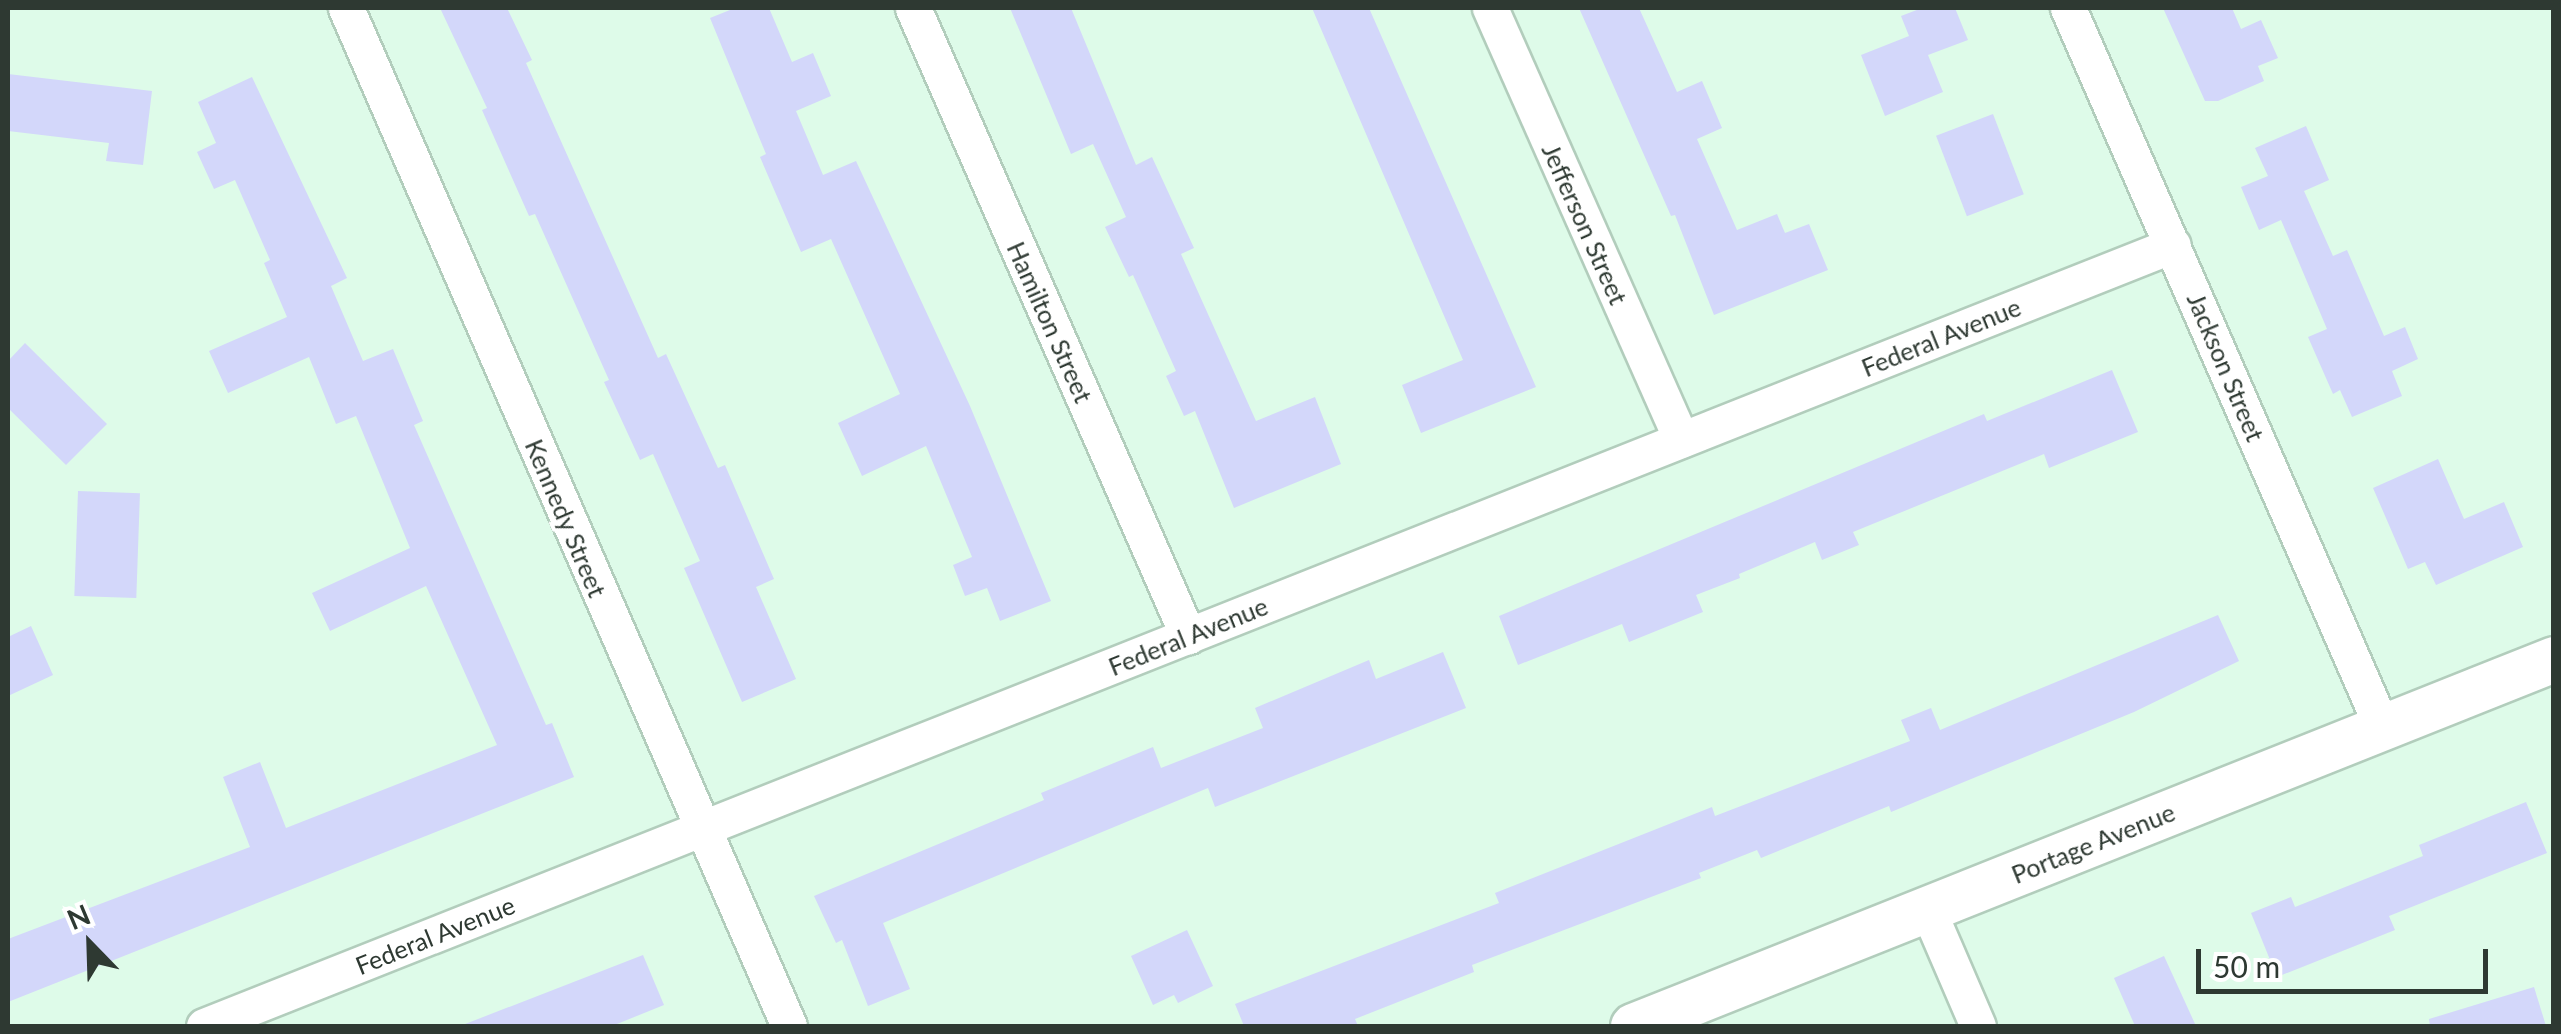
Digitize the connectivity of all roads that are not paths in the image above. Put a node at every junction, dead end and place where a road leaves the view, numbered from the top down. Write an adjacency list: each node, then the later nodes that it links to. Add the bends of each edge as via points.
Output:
1 (346, 8): 10 (street, Kennedy Street)
2 (913, 8): 7 (street, Hamilton Street)
3 (1490, 8): 6 (street, Jefferson Street)
4 (2068, 8): 5 (street, Jackson Street)
5 (2173, 245): 6 (street, Federal Avenue); 9 (street, Jackson Street)
6 (1681, 440): 7 (street, Federal Avenue)
7 (1188, 636): 10 (street, Federal Avenue)
8 (2554, 659): 9 (street, Portage Avenue)
9 (2382, 727): 11 (street, Portage Avenue)
10 (700, 830): 12 (street, Federal Avenue); 13 (street, Kennedy Street)
11 (1928, 910): 14 (street, Portage Avenue); 15 (street)
12 (204, 1026)
13 (790, 1026)
14 (1633, 1026)
15 (1978, 1026)

